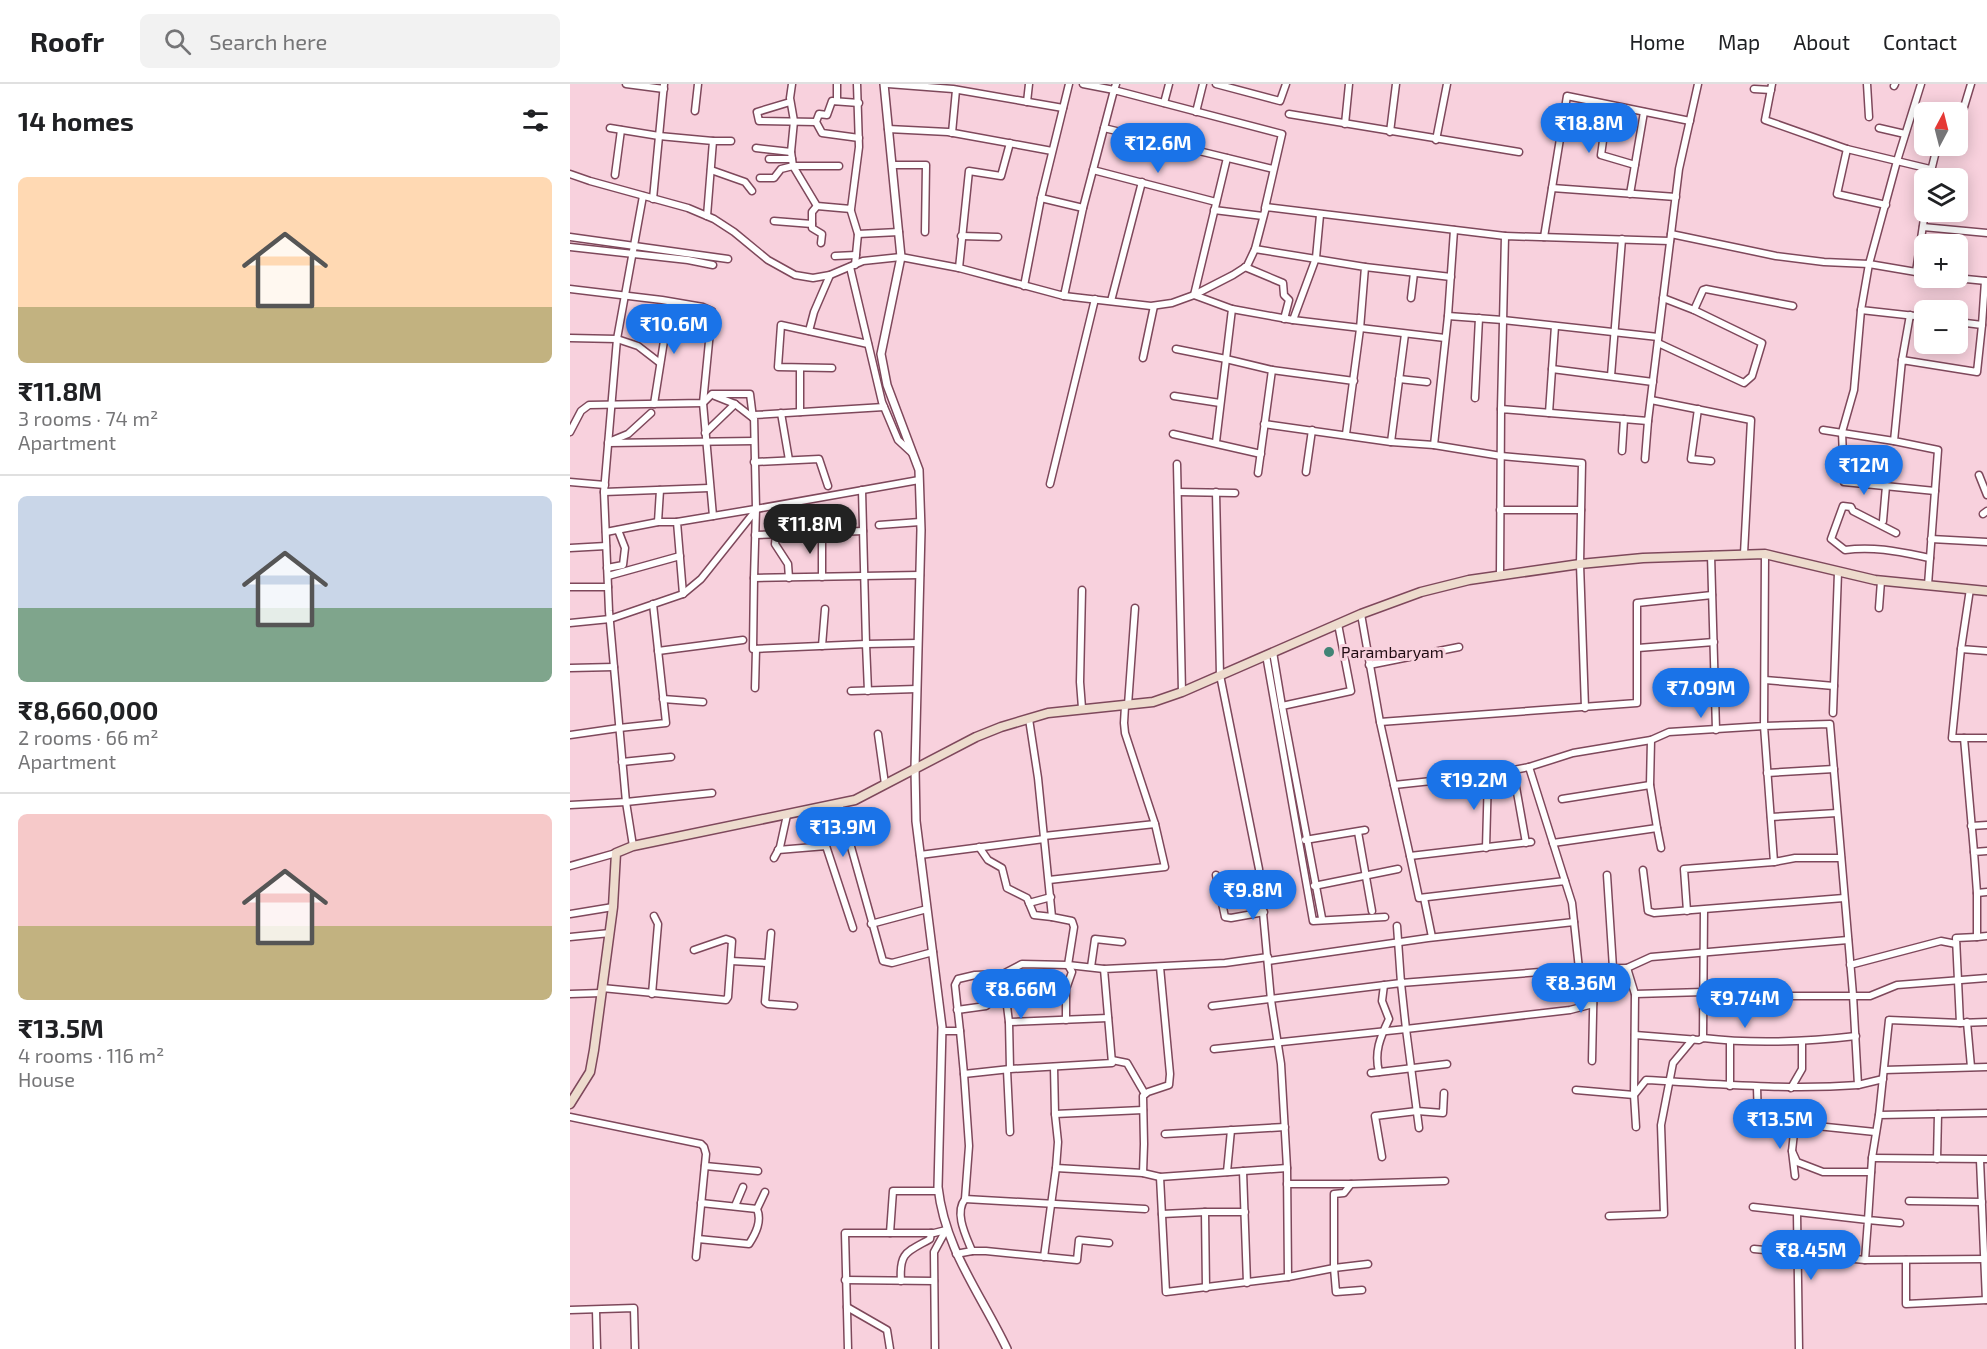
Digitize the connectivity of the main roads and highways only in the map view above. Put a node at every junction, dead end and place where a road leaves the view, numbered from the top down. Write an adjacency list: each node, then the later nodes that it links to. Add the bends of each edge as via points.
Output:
1 (1987, 591): 2 (main road, via 1881,581 1765,554 1643,558 1469,580 1361,614 1153,702 1048,713 976,737 855,800 633,846 616,853 610,933 590,1072)
2 (570, 1104)

